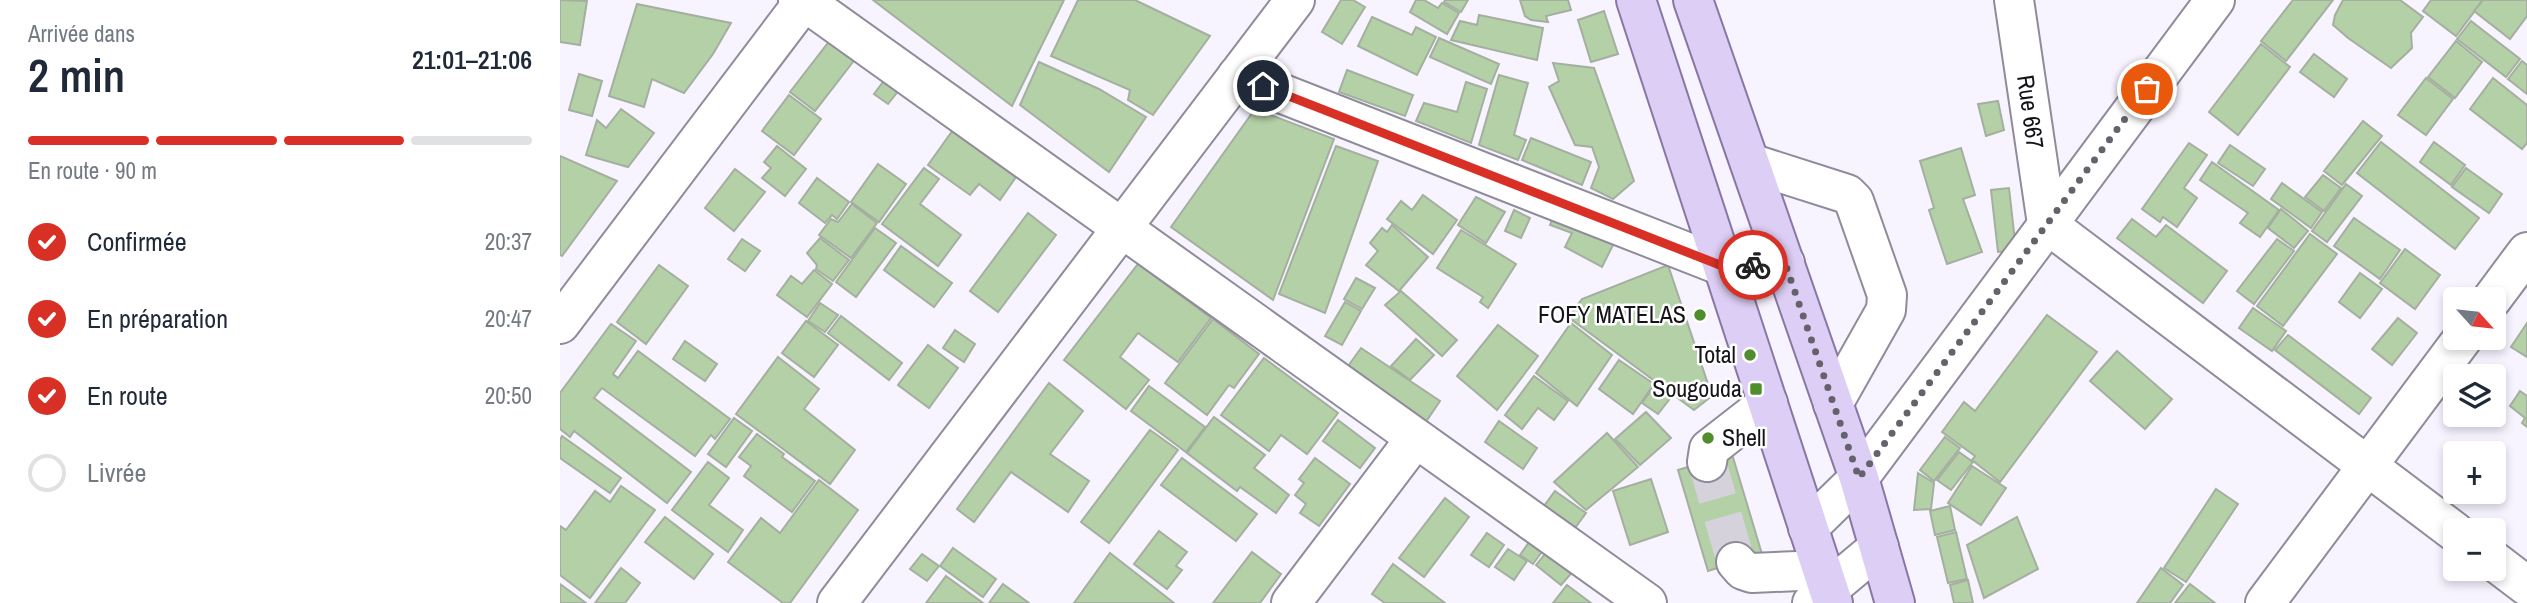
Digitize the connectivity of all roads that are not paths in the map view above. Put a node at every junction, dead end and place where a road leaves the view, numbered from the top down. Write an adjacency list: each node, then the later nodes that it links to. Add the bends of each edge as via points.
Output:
1 (802, 0): 10 (street); 15 (street)
2 (1295, 0): 7 (street)
3 (1636, 0): 13 (main road)
4 (1693, 0): 8 (main road)
5 (2014, 0): 9 (street, Rue 667)
6 (2215, 0): 9 (street)
7 (1237, 76): 10 (street); 13 (street)
8 (1750, 163): 12 (main road); 20 (street, via 1847,194 1854,201 1887,295 1886,310)
9 (2047, 224): 23 (street); 24 (street)
10 (1121, 229): 21 (street); 32 (street)
11 (2527, 252): 16 (street)
12 (1785, 263): 13 (street); 20 (main road)
13 (1725, 267): 19 (main road)
14 (560, 271): 15 (street)
15 (597, 275): 17 (street)
16 (2501, 287)
17 (560, 324)
18 (2454, 350): 23 (street)
19 (1768, 403): 22 (street, via 1709,449); 26 (main road)
20 (1833, 404): 24 (main road)
21 (1415, 439): 33 (street); 34 (street)
22 (1707, 462)
23 (2367, 465): 25 (street); 36 (street)
24 (1859, 478): 26 (street); 27 (main road)
25 (2443, 523)
26 (1808, 528): 31 (main road)
27 (1879, 547): 31 (street); 35 (main road)
28 (1736, 562): 31 (street, via 1752,573)
29 (2506, 570): 30 (street)
30 (2527, 586)
31 (1824, 591)
32 (837, 603)
33 (1291, 603)
34 (1647, 603)
35 (1895, 603)
36 (2265, 603)

